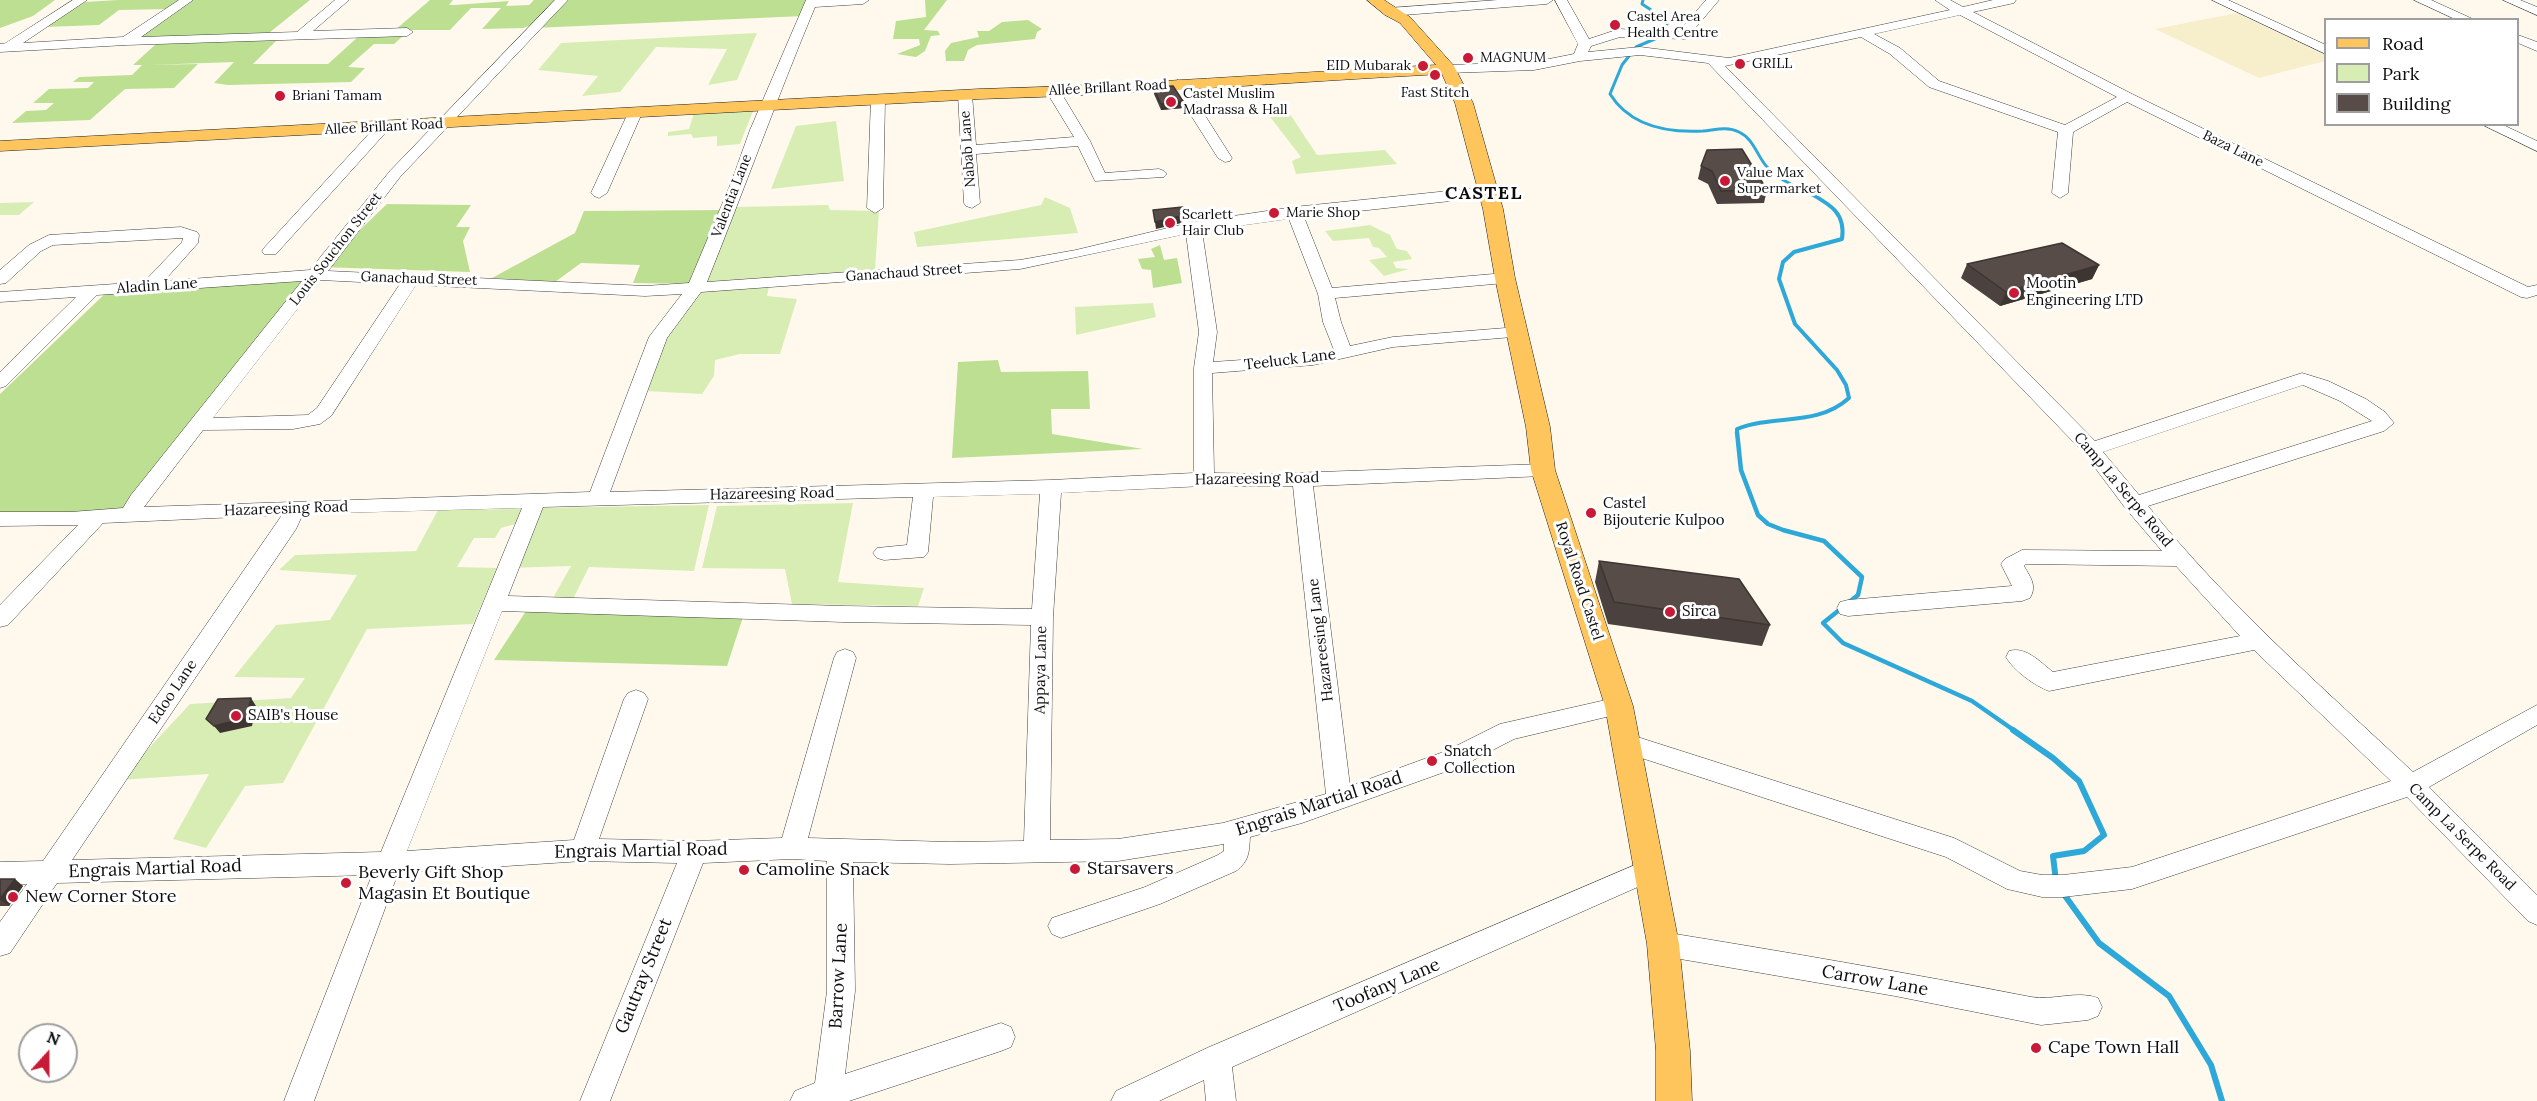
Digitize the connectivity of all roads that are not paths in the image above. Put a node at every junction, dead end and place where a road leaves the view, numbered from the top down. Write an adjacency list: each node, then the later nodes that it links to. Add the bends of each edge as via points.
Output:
1 (81, 0): 27 (street)
2 (188, 0): 24 (street)
3 (343, 0): 22 (street)
4 (562, 0): 39 (street, Louis Souchon Street)
5 (863, 0): 15 (street)
6 (1375, 0): 18 (main road, Royal Road Castel)
7 (1547, 0): 18 (street)
8 (1561, 0): 25 (street)
9 (1713, 0): 25 (street, via 1682,35 1619,33)
10 (1941, 0): 16 (street, Baza Lane)
11 (2010, 0): 16 (street)
12 (2218, 0): 28 (street)
13 (2420, 0): 19 (street)
14 (2509, 0): 17 (street)
15 (811, 2): 37 (street, Valentia Lane)
16 (1962, 10): 21 (street); 35 (street, Baza Lane)
17 (2537, 11)
18 (1390, 12): 31 (main road, Royal Road Castel, via 1411,26)
19 (2464, 18)
20 (407, 32): 22 (street)
21 (1862, 32): 30 (street); 42 (street, via 1895,51 1934,84)
22 (301, 35): 24 (street)
23 (2519, 40): 26 (street)
24 (126, 41): 27 (street)
25 (1585, 44): 29 (street)
26 (2537, 46)
27 (4, 48)
28 (2324, 50)
29 (1580, 57): 30 (street, via 1640,51); 31 (street, via 1534,66)
30 (1714, 62): 72 (street, Camp La Serpe Road)
31 (1448, 69): 32 (main road, Allée Brillant Road); 49 (main road, Royal Road Castel, via 1464,103)
32 (1179, 84): 33 (main road, Allée Brillant Road); 47 (street)
33 (1053, 91): 34 (main road, Allée Brillant Road); 43 (street)
34 (965, 95): 36 (main road, Allée Brillant Road); 46 (street, Nabab Lane)
35 (2127, 98): 42 (street); 64 (street, Baza Lane)
36 (878, 99): 37 (main road, Allée Brillant Road); 53 (street)
37 (767, 106): 38 (main road, Allee Brillant Road); 62 (street, Valentia Lane)
38 (635, 113): 39 (main road, Allee Brillant Road); 50 (street)
39 (443, 123): 41 (main road, Allee Brillant Road); 57 (street, Louis Souchon Street, via 395,174)
40 (2492, 126): 45 (street)
41 (383, 127): 44 (main road, Allee Brillant Road); 56 (street)
42 (2066, 130): 51 (street)
43 (1083, 141): 46 (street); 48 (street, via 1100,178)
44 (0, 146)
45 (2537, 147)
46 (968, 150): 52 (street, Nabab Lane)
47 (1225, 158)
48 (1159, 174)
49 (1487, 192): 54 (street, Ganachaud Street); 58 (main road, Royal Road Castel)
50 (599, 193)
51 (2060, 194)
52 (972, 203)
53 (875, 208)
54 (1294, 212): 55 (street, Ganachaud Street); 65 (street)
55 (1193, 227): 62 (street, Ganachaud Street, via 1031,264); 69 (street, via 1208,332)
56 (270, 251)
57 (315, 275): 60 (street, Ganachaud Street); 61 (street, Aladin Lane); 71 (street, Louis Souchon Street)
58 (1505, 278): 65 (street); 67 (main road, Royal Road Castel)
59 (0, 279): 61 (street, via 49,240 181,232 191,235 190,243)
60 (412, 279): 62 (street, Ganachaud Street, via 645,291); 71 (street, via 324,412 313,420)
61 (149, 286): 63 (street, Aladin Lane)
62 (696, 287): 78 (street, Valentia Lane, via 658,338)
63 (93, 290): 66 (street, Aladin Lane); 70 (street)
64 (2532, 291)
65 (1326, 294): 68 (street)
66 (0, 297)
67 (1518, 332): 68 (street, Teeluck Lane, via 1393,342); 73 (main road, Royal Road Castel)
68 (1344, 353): 69 (street, Teeluck Lane, via 1313,360)
69 (1203, 368): 74 (street)
70 (0, 382)
71 (198, 424): 82 (street, Louis Souchon Street)
72 (2091, 449): 80 (street, Camp La Serpe Road); 80 (street, via 2302,379 2377,414 2384,423)
73 (1543, 470): 75 (street, Hazareesing Road); 95 (main road, Royal Road Castel)
74 (1204, 479): 75 (street, Hazareesing Road); 76 (street, Hazareesing Road)
75 (1302, 479): 99 (street, Hazareesing Lane)
76 (1051, 487): 77 (street, Hazareesing Road); 89 (street, Appaya Lane)
77 (924, 491): 78 (street, Hazareesing Road); 85 (street, via 917,552)
78 (598, 498): 79 (street, Hazareesing Road)
79 (535, 501): 81 (street, Hazareesing Road); 87 (street)
80 (2133, 504): 86 (street, Camp La Serpe Road)
81 (295, 509): 82 (street, Hazareesing Road); 109 (street, Edoo Lane, via 289,524)
82 (130, 514): 83 (street, Hazareesing Road)
83 (97, 517): 84 (street, Hazareesing Road); 90 (street)
84 (0, 519)
85 (884, 553)
86 (2182, 560): 88 (street, via 2022,557 2012,564 2023,583 2022,593); 91 (street, Camp La Serpe Road)
87 (493, 603): 89 (street); 106 (street)
88 (1848, 608)
89 (1042, 616): 105 (street, Appaya Lane)
90 (0, 619)
91 (2258, 641): 92 (street, via 2049,682); 98 (street, Camp La Serpe Road)
92 (2017, 657)
93 (845, 658): 101 (street)
94 (636, 699): 102 (street)
95 (1619, 706): 97 (main road, Royal Road Castel); 99 (street, Engrais Martial Road, via 1508,731 1455,758)
96 (2537, 714): 98 (street)
97 (1628, 744): 98 (street, via 1954,849 2016,881 2042,886 2132,878); 107 (main road, Royal Road Castel)
98 (2410, 785): 110 (street, Camp La Serpe Road)
99 (1339, 801): 100 (street, Engrais Martial Road)
100 (1238, 830): 105 (street, Engrais Martial Road, via 1118,850); 111 (street, via 1236,856 1227,863 1151,896)
101 (792, 848): 103 (street, Engrais Martial Road); 104 (street, Engrais Martial Road)
102 (583, 850): 104 (street, Engrais Martial Road); 106 (street, Engrais Martial Road)
103 (840, 851): 105 (street, Engrais Martial Road); 117 (street, Barrow Lane, via 841,991)
104 (694, 852): 119 (street, Gautray Street)
105 (1037, 852)
106 (389, 863): 109 (street, Engrais Martial Road); 118 (street)
107 (1649, 870): 113 (main road, Royal Road Castel); 116 (street, Toofany Lane, via 1496,940)
108 (0, 873): 109 (street, Engrais Martial Road)
109 (48, 873): 112 (street, Edoo Lane)
110 (2537, 913)
111 (1061, 926)
112 (0, 944)
113 (1663, 944): 114 (street, Carrow Lane, via 2041,1012); 122 (main road, Royal Road Castel)
114 (2088, 1007)
115 (1001, 1037): 117 (street)
116 (1217, 1058): 120 (street, Toofany Lane); 121 (street)
117 (820, 1099)
118 (299, 1101)
119 (595, 1101)
120 (1126, 1101)
121 (1221, 1101)
122 (1674, 1101)

